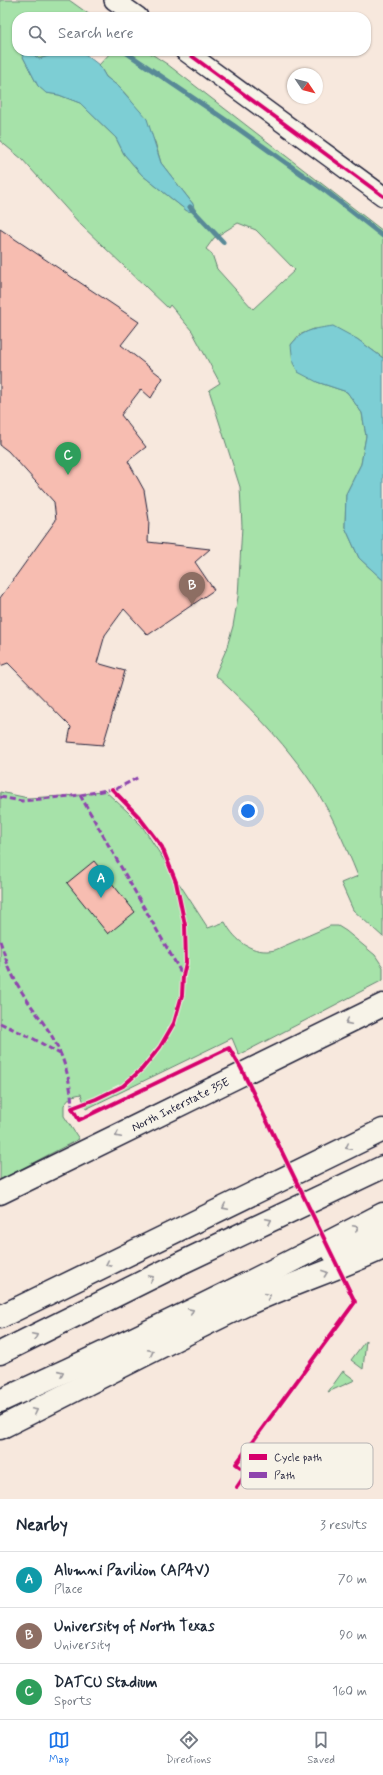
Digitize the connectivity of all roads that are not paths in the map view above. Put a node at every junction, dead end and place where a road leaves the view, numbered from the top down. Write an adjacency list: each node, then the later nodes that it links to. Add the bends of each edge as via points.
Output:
1 (114, 0): 2 (street)
2 (131, 12)
3 (192, 56): 4 (street)
4 (383, 196)
5 (383, 1005): 8 (main road, North Interstate 35E, one-way to 8)
6 (383, 1130): 13 (main road, one-way to 13)
7 (383, 1167): 14 (main road, one-way to 7)
8 (0, 1193)
9 (383, 1214): 12 (main road, one-way to 9)
10 (383, 1236): 12 (main road)
11 (383, 1248): 16 (main road, one-way to 11, via 241,1307)
12 (272, 1272): 15 (main road, one-way to 12)
13 (0, 1317)
14 (0, 1353)
15 (0, 1400)
16 (0, 1428)

